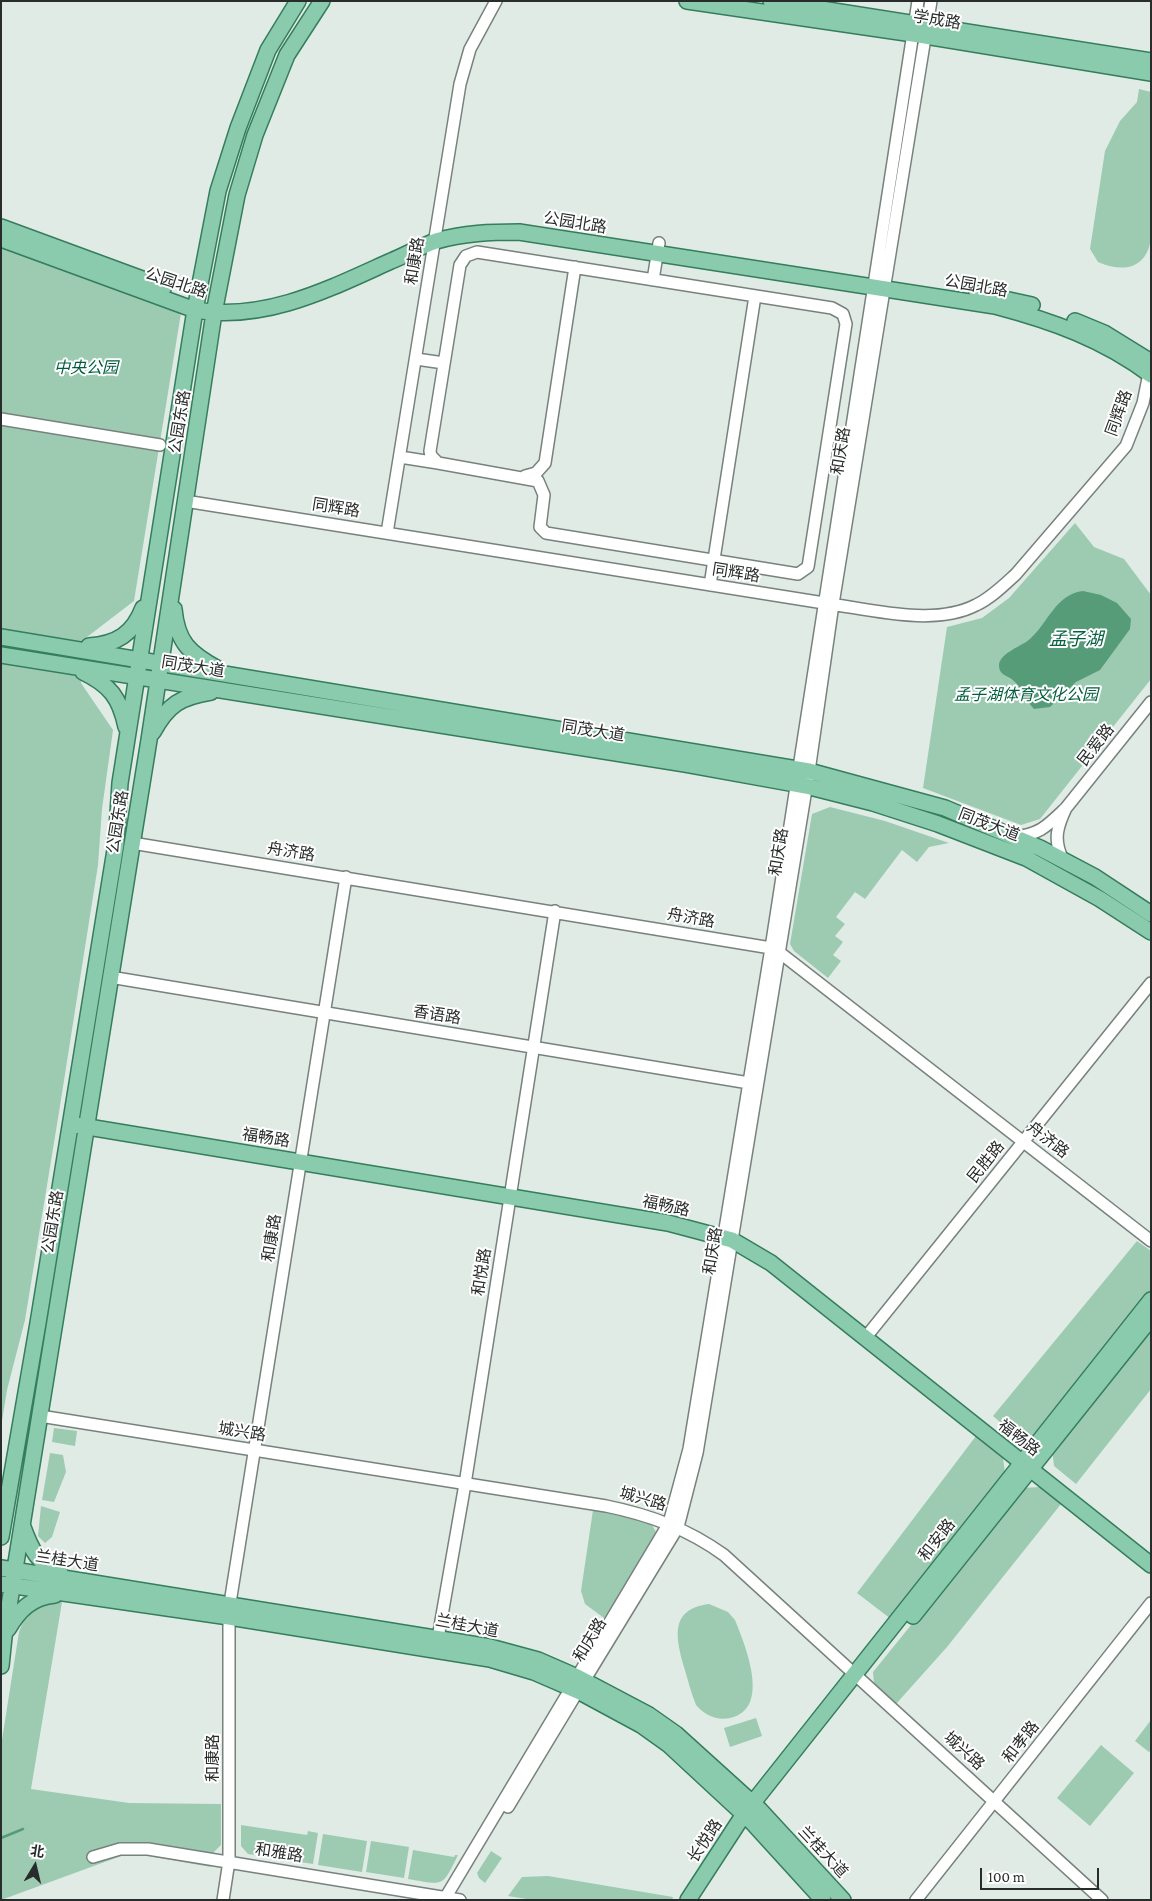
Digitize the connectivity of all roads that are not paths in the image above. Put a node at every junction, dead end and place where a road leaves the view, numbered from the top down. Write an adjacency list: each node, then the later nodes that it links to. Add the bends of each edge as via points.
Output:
1 (298, 1): 19 (main road, 公园东路, via 268,50 238,128 218,191)
2 (322, 1): 20 (main road, 公园东路, via 287,55 255,135 237,195)
3 (496, 1): 12 (street, 和康路, via 470,49 460,84)
4 (687, 1): 8 (main road, 学成路)
5 (771, 1): 8 (main road, 学成路)
6 (918, 1): 8 (street, 和庆路)
7 (931, 1): 8 (street, 和庆路)
8 (920, 29): 9 (main road, 学成路); 10 (main road, 学成路); 17 (street, 和庆路)
9 (1151, 61)
10 (1151, 73)
11 (1, 227): 19 (main road, 公园北路)
12 (436, 236): 14 (main road, 公园北路, via 519,232); 20 (main road, 公园北路, via 318,294 270,308); 21 (street, 和康路)
13 (1, 239): 19 (main road, 公园北路)
14 (658, 248): 16 (street); 17 (main road, 公园北路)
15 (575, 267): 16 (street); 22 (street, via 478,252 466,256 460,265); 28 (street, via 545,463 536,473)
16 (653, 280): 18 (street)
17 (880, 283): 23 (main road, 公园北路, via 1046,319); 31 (street, 和庆路)
18 (755, 296): 30 (street, via 832,308 845,318); 33 (street)
19 (196, 305): 20 (main road, 公园北路); 34 (main road, 公园东路)
20 (215, 308): 29 (main road, 公园东路)
21 (416, 359): 22 (street); 26 (street, 和康路)
22 (444, 364): 27 (street, via 430,451)
23 (1150, 367): 37 (street, 同辉路, via 1142,403 1126,446 1016,574 997,591 976,605 942,615 925,616)
24 (1, 420): 25 (street)
25 (160, 445)
26 (400, 456): 27 (street); 32 (street, 和康路)
27 (438, 463): 28 (street)
28 (521, 476): 33 (street, via 534,478 542,484 544,495 540,527 546,534)
29 (185, 500): 32 (street, 同辉路); 36 (main road, 公园东路)
30 (818, 502): 31 (street); 33 (street, via 808,567 804,571 798,574)
31 (844, 506): 37 (street, 和庆路)
32 (387, 533): 35 (street, 同辉路)
33 (714, 561): 35 (street)
34 (152, 583): 39 (main road, via 138,622 125,636 105,645); 41 (main road, 公园东路)
35 (710, 585): 37 (street, 同辉路)
36 (172, 586): 42 (main road, 公园东路); 44 (main road, via 176,628 184,644 198,658)
37 (828, 604): 51 (street, 和庆路)
38 (1, 637): 39 (main road, 同茂大道)
39 (73, 648): 41 (main road, 同茂大道)
40 (1, 655): 43 (main road, 同茂大道)
41 (141, 660): 42 (main road, 同茂大道); 45 (main road, 公园东路)
42 (161, 663): 44 (main road, 同茂大道); 46 (main road, 公园东路)
43 (70, 666): 45 (main road, 同茂大道); 49 (main road, via 101,681 114,694 123,711)
44 (228, 674): 51 (main road, 同茂大道)
45 (138, 676): 46 (main road, 同茂大道); 49 (main road, 公园东路)
46 (159, 680): 47 (main road, 同茂大道); 50 (main road, 公园东路)
47 (226, 690): 50 (main road, via 195,694 175,703 162,716); 51 (main road, 同茂大道, via 685,764)
48 (1151, 702): 52 (street, 民爱路)
49 (128, 736): 66 (main road, 公园东路, via 120,783 116,844)
50 (149, 740): 54 (main road, 公园东路)
51 (802, 777): 53 (main road, 同茂大道, via 945,808); 59 (main road, 同茂大道, via 1026,858); 60 (street, 和庆路)
52 (1066, 808): 53 (street, via 1042,831); 55 (street, via 1056,832)
53 (1013, 837): 55 (main road, 同茂大道)
54 (132, 843): 56 (street, 舟济路); 61 (main road, 公园东路)
55 (1063, 860): 58 (main road, 同茂大道)
56 (346, 877): 57 (street, 舟济路); 63 (street, 和康路)
57 (555, 911): 60 (street, 舟济路); 64 (street, 和悦路)
58 (1151, 914)
59 (1151, 932)
60 (775, 950): 65 (street, 和庆路); 68 (street, 舟济路)
61 (110, 977): 63 (street, 香语路); 67 (main road, 公园东路)
62 (1151, 983): 68 (street, 民胜路)
63 (324, 1012): 64 (street, 香语路); 69 (street, 和康路)
64 (533, 1047): 65 (street, 香语路); 70 (street, 和悦路)
65 (753, 1083): 71 (street, 和庆路)
66 (70, 1119): 67 (main road, 福畅路); 78 (main road, 公园东路)
67 (87, 1122): 69 (main road, 福畅路); 76 (main road, 公园东路)
68 (1023, 1141): 72 (street, 舟济路); 75 (street, 民胜路)
69 (301, 1157): 70 (main road, 福畅路); 77 (street, 和康路)
70 (512, 1192): 71 (main road, 福畅路, via 671,1215); 80 (street, 和悦路)
71 (728, 1234): 75 (main road, 福畅路, via 775,1256); 82 (street, 和庆路)
72 (1151, 1241)
73 (1151, 1300): 79 (main road, 和安路)
74 (1151, 1318): 79 (main road, 和安路)
75 (868, 1334): 79 (main road, 福畅路)
76 (40, 1416): 77 (street, 城兴路); 83 (main road, 公园东路)
77 (254, 1451): 80 (street, 城兴路); 91 (street, 和康路)
78 (14, 1461): 81 (main road, via 4,1480); 84 (main road, 公园东路)
79 (1029, 1462): 85 (main road, 福畅路); 86 (main road, 福畅路); 95 (main road, 和安路)
80 (465, 1484): 82 (street, 城兴路, via 606,1506); 93 (street, 和悦路)
81 (1, 1497)
82 (673, 1525): 95 (street, 城兴路, via 724,1555); 96 (street, 和庆路)
83 (22, 1526): 87 (main road, 公园东路); 89 (main road, via 35,1556)
84 (1, 1536)
85 (1151, 1551)
86 (1151, 1564)
87 (8, 1569): 88 (main road, 公园东路); 89 (main road, 兰桂大道)
88 (7, 1585): 89 (main road, 兰桂大道); 92 (main road, 公园东路)
89 (73, 1586): 91 (main road, 兰桂大道); 92 (main road, via 30,1602 16,1615)
90 (1151, 1603): 97 (street, 和孝路)
91 (230, 1610): 93 (main road, 兰桂大道); 96 (main road, 兰桂大道, via 490,1659); 100 (street, 和康路)
92 (4, 1637): 94 (main road, 公园东路)
93 (438, 1638): 96 (main road, 兰桂大道, via 538,1660)
94 (1, 1666)
95 (858, 1677): 97 (street, 城兴路); 98 (main road, 和安路)
96 (578, 1684): 98 (main road, 兰桂大道, via 649,1715 676,1734); 101 (street, 和庆路)
97 (995, 1801): 107 (street, 和孝路); 108 (street, 城兴路)
98 (752, 1812): 103 (main road, 长悦路); 104 (main road, 长悦路); 105 (main road, 兰桂大道); 106 (main road, 兰桂大道)
99 (93, 1857): 100 (street, 和雅路, via 120,1849 148,1848)
100 (230, 1861): 101 (street, 和雅路); 102 (street, 和康路)
101 (451, 1899)
102 (223, 1900)
103 (688, 1900)
104 (699, 1900)
105 (823, 1900)
106 (843, 1900)
107 (916, 1900)
108 (1102, 1900)

